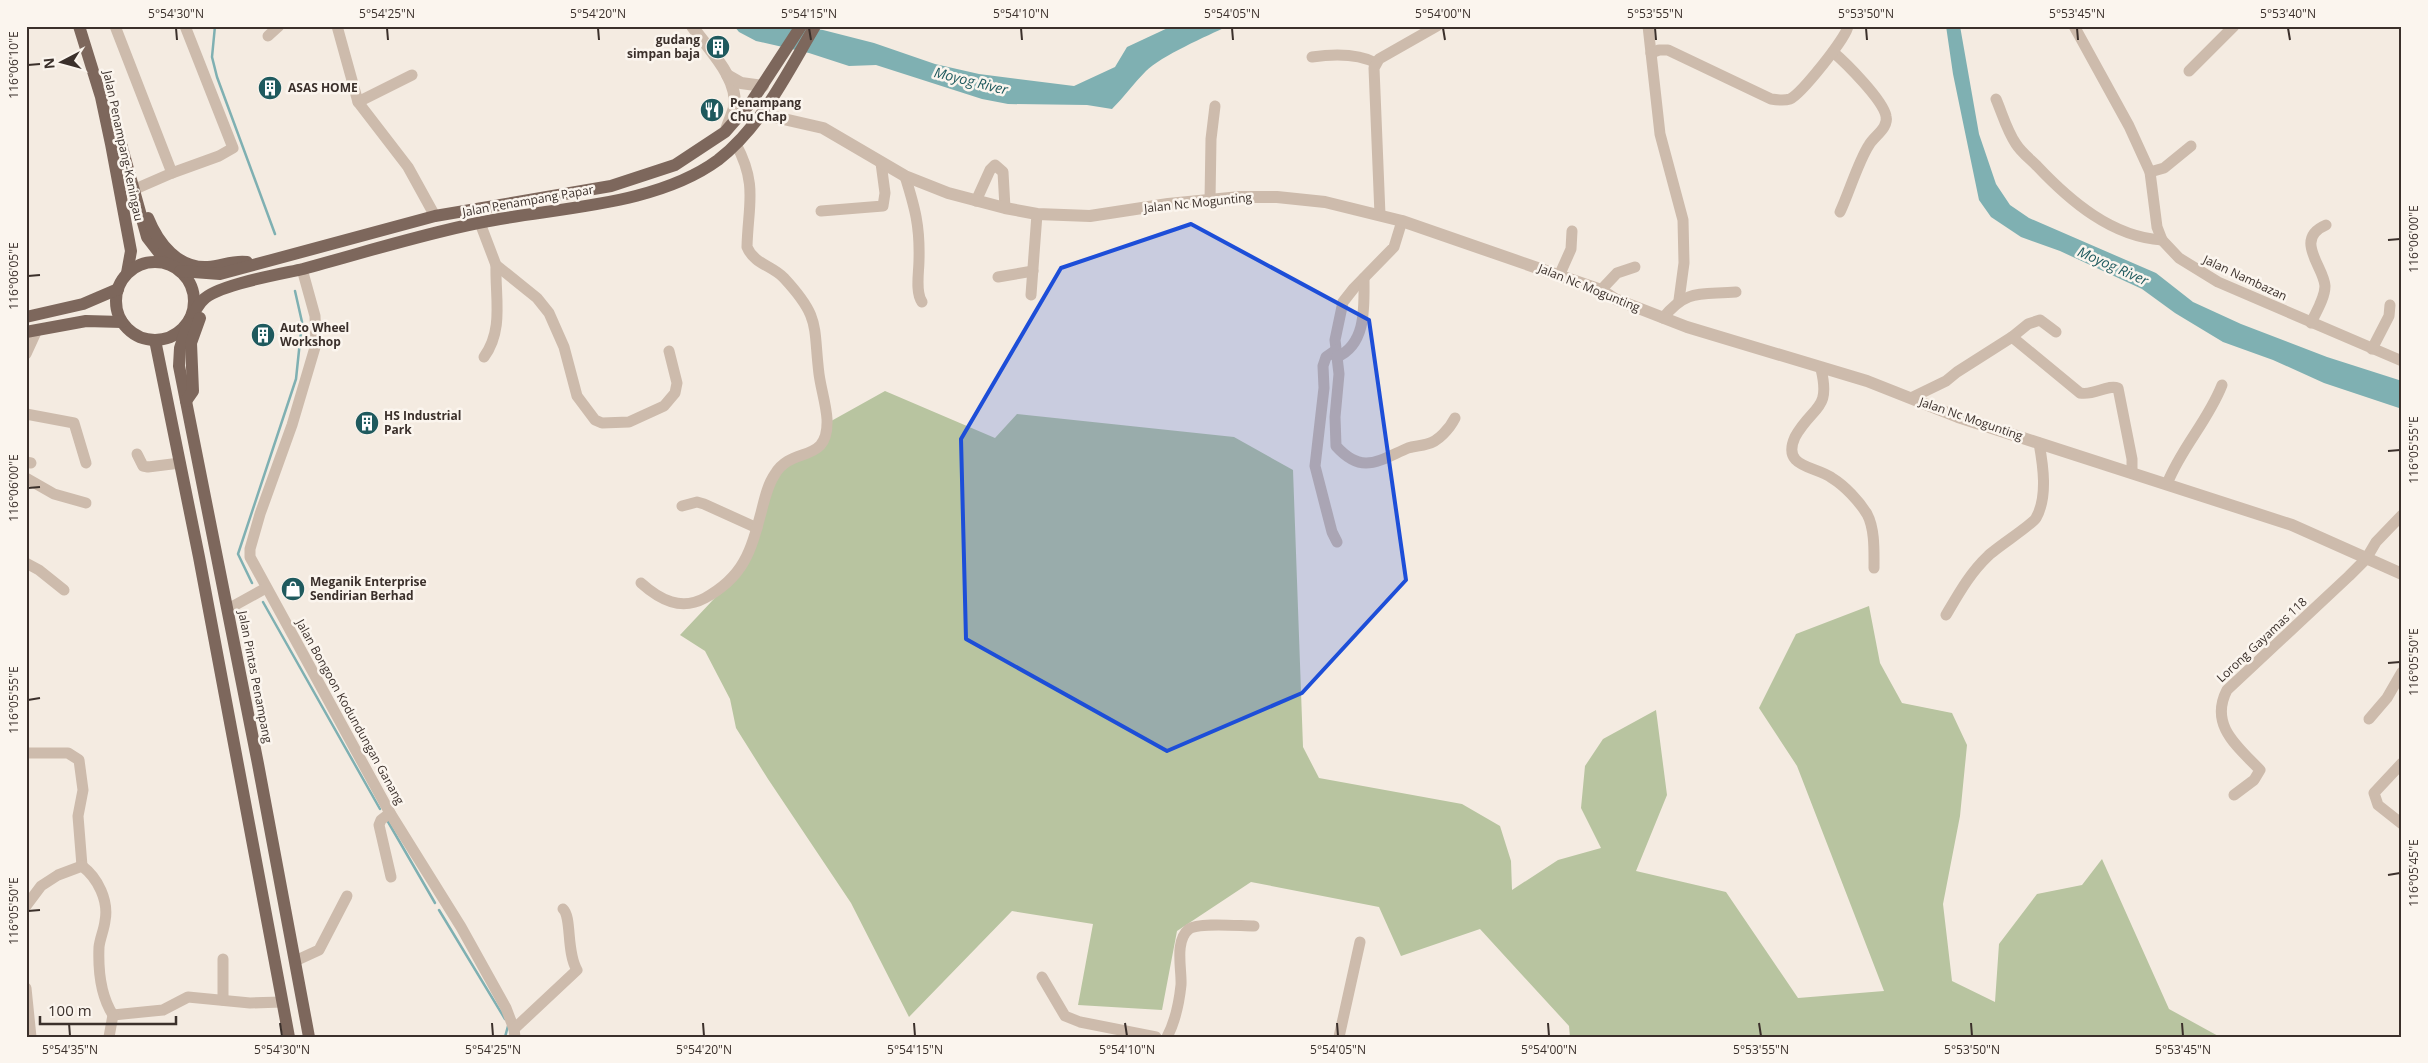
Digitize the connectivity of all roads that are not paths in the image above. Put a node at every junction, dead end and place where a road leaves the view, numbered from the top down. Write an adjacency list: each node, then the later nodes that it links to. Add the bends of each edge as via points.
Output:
1 (80, 26): 57 (main road, Jalan Penampang-Keningau, via 111,144 131,251)
2 (86, 26): 35 (main road, Jalan Penampang-Keningau)
3 (115, 26): 33 (street)
4 (185, 26): 33 (street, via 233,148)
5 (280, 26): 15 (street)
6 (337, 26): 25 (street)
7 (692, 26): 22 (street)
8 (801, 26): 23 (main road, Jalan Penampang Papar)
9 (815, 26): 27 (main road, Jalan Penampang Papar)
10 (1437, 26): 19 (street)
11 (1648, 26): 17 (street)
12 (1848, 26): 16 (street)
13 (2074, 26): 32 (street, Jalan Nambazan, via 2129,126)
14 (2234, 26): 20 (street)
15 (268, 36)
16 (1833, 52): 17 (street, via 1796,95 1779,100 1668,50); 41 (street, via 1849,65 1887,117 1868,146)
17 (1651, 54): 66 (street, via 1660,134 1683,220 1684,262)
18 (1312, 57): 19 (street, via 1347,55)
19 (1376, 63): 43 (street, via 1373,75)
20 (2189, 71)
21 (412, 75): 25 (street)
22 (727, 75): 23 (street, via 740,83); 28 (street, via 734,92 734,107)
23 (763, 86): 28 (main road, Jalan Penampang Papar)
24 (1996, 99): 49 (street, via 2016,144 2050,180 2092,215 2128,232)
25 (358, 102): 44 (street, via 408,167)
26 (1215, 106): 36 (street)
27 (762, 114): 29 (main road, Jalan Penampang Papar); 31 (street, Jalan Nc Mogunting, via 823,128 856,145)
28 (725, 132): 44 (main road, Jalan Penampang Papar, via 676,164 646,176 611,186)
29 (736, 144): 46 (main road, Jalan Penampang Papar, via 716,161 691,175 655,189 604,202); 100 (street, via 747,164 750,190 747,248 759,262 784,277 810,311 816,328 827,422 819,448 789,459 775,472)
30 (2191, 146): 32 (street, via 2164,168)
31 (881, 164): 34 (street, Jalan Nc Mogunting); 40 (street, via 886,193 883,206)
32 (2150, 172): 49 (street, Jalan Nambazan, via 2154,215)
33 (172, 173): 35 (street)
34 (906, 176): 37 (street, Jalan Nc Mogunting); 67 (street, via 918,214 918,281)
35 (133, 190): 38 (main road, Jalan Penampang-Keningau)
36 (1210, 200): 42 (street, Jalan Nc Mogunting, via 1090,216); 43 (street, Jalan Nc Mogunting, via 1277,197 1339,204)
37 (976, 201): 39 (street, Jalan Nc Mogunting); 39 (street, via 995,165 1003,172)
38 (138, 205): 50 (main road, Jalan Penampang-Keningau, via 147,237); 51 (main road, via 146,210 158,240 182,261 208,267 238,261)
39 (1005, 208): 42 (street, Jalan Nc Mogunting)
40 (821, 211)
41 (1840, 212)
42 (1037, 214): 56 (street)
43 (1380, 215): 45 (street, Jalan Nc Mogunting)
44 (435, 216): 51 (main road, Jalan Penampang Papar)
45 (1402, 221): 58 (street, Jalan Nc Mogunting); 60 (street, via 1394,247)
46 (480, 223): 52 (street); 54 (main road, Jalan Penampang Papar, via 392,242)
47 (2326, 225): 73 (street, via 2318,228 2312,238 2315,262 2325,286)
48 (1572, 231): 58 (street, via 1571,249)
49 (2162, 240): 73 (street, Jalan Nambazan, via 2179,258 2202,274)
50 (166, 263): 55 (main road); 57 (main road, via 146,263)
51 (257, 264): 55 (main road, Jalan Penampang Papar, via 220,274)
52 (496, 265): 79 (street, via 537,298 549,313 564,347 577,396 595,420 602,423 629,422 664,406 675,393 676,383); 82 (street, via 498,309 495,337)
53 (1635, 267): 63 (street, via 1617,273)
54 (302, 269): 61 (main road, Jalan Penampang Papar); 107 (street, Jalan Bongoon Kodundungan Ganang, via 315,316 316,344 250,549)
55 (180, 271): 71 (main road, via 194,293)
56 (1033, 271): 59 (street); 65 (street)
57 (127, 274): 62 (main road)
58 (1559, 276): 63 (street, Jalan Nc Mogunting)
59 (998, 277)
60 (1364, 278): 80 (street, via 1343,302); 80 (street, via 1359,332 1350,349)
61 (249, 282): 71 (main road, Jalan Penampang Papar, via 203,298); 87 (main road, via 214,299 196,325 191,343 193,391)
62 (118, 289): 69 (main road, via 83,304); 72 (main road, via 117,306)
63 (1602, 290): 70 (street, Jalan Nc Mogunting)
64 (1736, 292): 66 (street, via 1686,296)
65 (1031, 294)
66 (1679, 300): 70 (street)
67 (922, 302)
68 (2390, 305): 78 (street, via 2389,316)
69 (26, 316)
70 (1663, 318): 84 (street, Jalan Nc Mogunting)
71 (189, 321): 77 (main road, via 179,332); 87 (main road, Jalan Pintas Penampang, via 180,348 179,366)
72 (122, 322): 74 (main road, via 86,321); 77 (main road, via 131,332)
73 (2311, 323): 78 (street, Jalan Nambazan)
74 (32, 331): 81 (street)
75 (2056, 332): 76 (street, via 2040,320 2028,324)
76 (2012, 337): 86 (street, via 1946,381); 94 (street, via 2080,393 2089,395 2110,387 2118,388)
77 (154, 340): 93 (main road)
78 (2372, 349): 83 (street, Jalan Nambazan)
79 (669, 351)
80 (1336, 353): 89 (street, via 1336,446 1349,459 1370,464 1408,448 1429,444 1450,427); 101 (street, via 1326,357 1323,366 1324,388 1315,466)
81 (26, 354)
82 (484, 357)
83 (2402, 361)
84 (1821, 369): 86 (street, Jalan Nc Mogunting, via 1867,381); 104 (street, via 1824,400 1795,437 1793,456 1802,465 1834,478 1866,512 1872,526)
85 (2222, 385): 96 (street, via 2215,404 2180,456)
86 (1910, 398): 90 (street, Jalan Nc Mogunting)
87 (186, 401): 109 (main road, Jalan Pintas Penampang)
88 (26, 414): 92 (street, via 74,424)
89 (1455, 418)
90 (2039, 443): 94 (street, Jalan Nc Mogunting); 110 (street, via 2042,501 2035,519 2004,542 1970,575)
91 (137, 454): 93 (street, via 143,466)
92 (86, 463)
93 (180, 463): 130 (main road)
94 (2132, 473): 96 (street, Jalan Nc Mogunting)
95 (26, 478): 97 (street, via 54,494)
96 (2167, 484): 102 (street, Jalan Nc Mogunting, via 2292,525)
97 (86, 503)
98 (682, 506): 100 (street, via 697,502 704,504)
99 (2402, 515): 102 (street, via 2376,542)
100 (757, 528): 106 (street, via 751,549 738,572 724,586 698,602 670,603)
101 (1337, 542)
102 (2366, 559): 105 (street, Jalan Nc Mogunting); 115 (street, Lorong Gayamas 118, via 2227,690 2220,712 2226,734 2260,770 2254,780)
103 (26, 563): 108 (street)
104 (1874, 568)
105 (2402, 574)
106 (641, 583)
107 (266, 588): 109 (street); 116 (street, Jalan Bongoon Kodundungan Ganang)
108 (64, 590)
109 (228, 609): 126 (main road, Jalan Pintas Penampang)
110 (1946, 615)
111 (2402, 672): 112 (street, via 2387,698)
112 (2369, 719)
113 (26, 753): 118 (street, via 68,753 79,760 83,782 78,816)
114 (2402, 763): 117 (street, via 2374,793 2378,805)
115 (2234, 795)
116 (390, 813): 119 (street, via 379,825); 132 (street, Jalan Bongoon Kodundungan Ganang, via 461,927 506,1008)
117 (2402, 824)
118 (82, 866): 121 (street, via 41,886); 131 (street, via 99,886 102,895 105,922 100,939 99,966 103,997)
119 (391, 877)
120 (347, 896): 126 (street, via 319,950)
121 (26, 906)
122 (564, 909): 132 (street, via 569,921 572,962 577,970)
123 (1254, 926): 138 (street, via 1194,927 1185,934 1181,943 1181,983 1176,1021)
124 (1360, 942): 139 (street)
125 (223, 959): 129 (street)
126 (295, 961): 136 (main road, Jalan Pintas Penampang)
127 (1042, 977): 137 (street, via 1065,1016)
128 (26, 988): 133 (street)
129 (223, 1000): 130 (street); 131 (street, via 188,997 164,1010)
130 (282, 1002): 135 (main road)
131 (113, 1015): 134 (street)
132 (514, 1033)
133 (31, 1037)
134 (109, 1037)
135 (288, 1037)
136 (309, 1037)
137 (1156, 1037)
138 (1167, 1037)
139 (1339, 1037)

